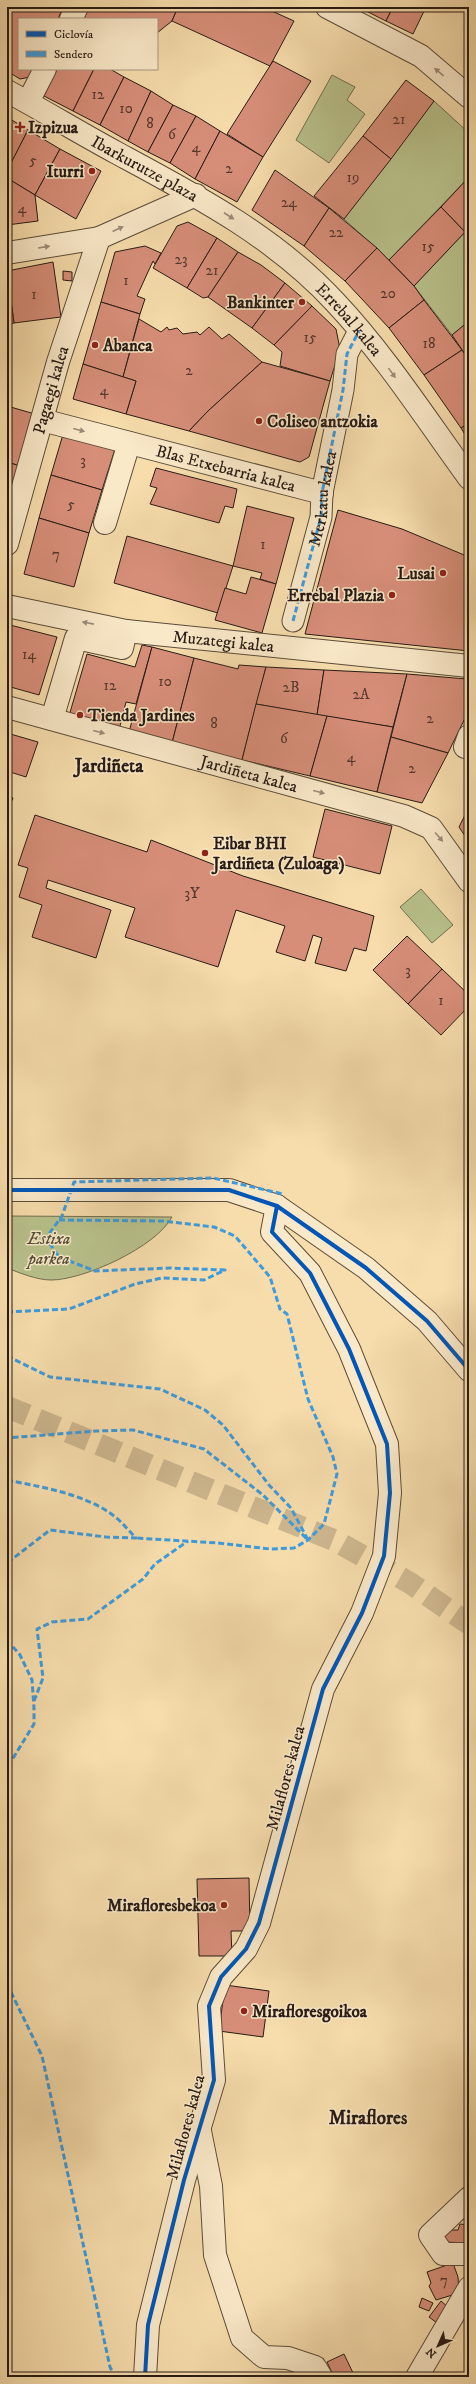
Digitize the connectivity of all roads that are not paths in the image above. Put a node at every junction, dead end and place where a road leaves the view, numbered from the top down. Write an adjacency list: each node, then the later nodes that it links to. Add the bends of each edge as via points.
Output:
1 (77, 7): 3 (street)
2 (326, 7): 6 (street, one-way to 2, via 421,56)
3 (72, 18)
4 (44, 70): 7 (street)
5 (7, 91): 7 (street, Ibarkurutze plaza)
6 (469, 97)
7 (28, 102): 8 (street, Ibarkurutze plaza)
8 (196, 195): 9 (street, Ibarkurutze plaza, one-way to 8); 11 (street, Errebal kalea, one-way to 11, via 282,253 334,301)
9 (90, 240): 10 (street, Ibarkurutze plaza, one-way to 9); 12 (street, Pagaegi kalea)
10 (7, 253)
11 (359, 331): 14 (street, Errebal kalea, one-way to 14); 15 (street, Merkatu kalea, via 347,354 343,390)
12 (42, 420): 13 (street, Blas Etxebarria kalea, one-way to 13); 17 (street, Pagaegi kalea)
13 (130, 444): 15 (street, Blas Etxebarria kalea); 16 (street)
14 (469, 478)
15 (322, 493): 19 (street, Merkatu kalea, via 321,517)
16 (105, 523)
17 (7, 544)
18 (7, 606): 20 (street, Muzategi kalea, one-way to 18)
19 (293, 621)
20 (126, 631): 21 (street, Muzategi kalea); 23 (street, via 122,648 76,638)
21 (469, 666)
22 (7, 707): 23 (street, Jardiñeta kalea)
23 (52, 719): 24 (street, Jardiñeta kalea, one-way to 24, via 404,816 431,828)
24 (468, 879)
25 (7, 1190): 26 (street, via 229,1190)
26 (277, 1206): 27 (street, via 366,1268 427,1321); 28 (street, Milaflores kalea, via 272,1232 310,1273 349,1349 387,1444 390,1493 384,1556 362,1613 323,1689 259,1923 246,1949 221,1977 209,2006 214,2080)
27 (469, 1370)
28 (199, 2127): 32 (street, Milaflores kalea, via 148,2325); 33 (street, via 211,2186 215,2255 242,2338 264,2357 288,2358 315,2367)
29 (469, 2198): 30 (street, via 430,2235 443,2254)
30 (469, 2254)
31 (469, 2288): 34 (street)
32 (145, 2377)
33 (320, 2377)
34 (417, 2377)

